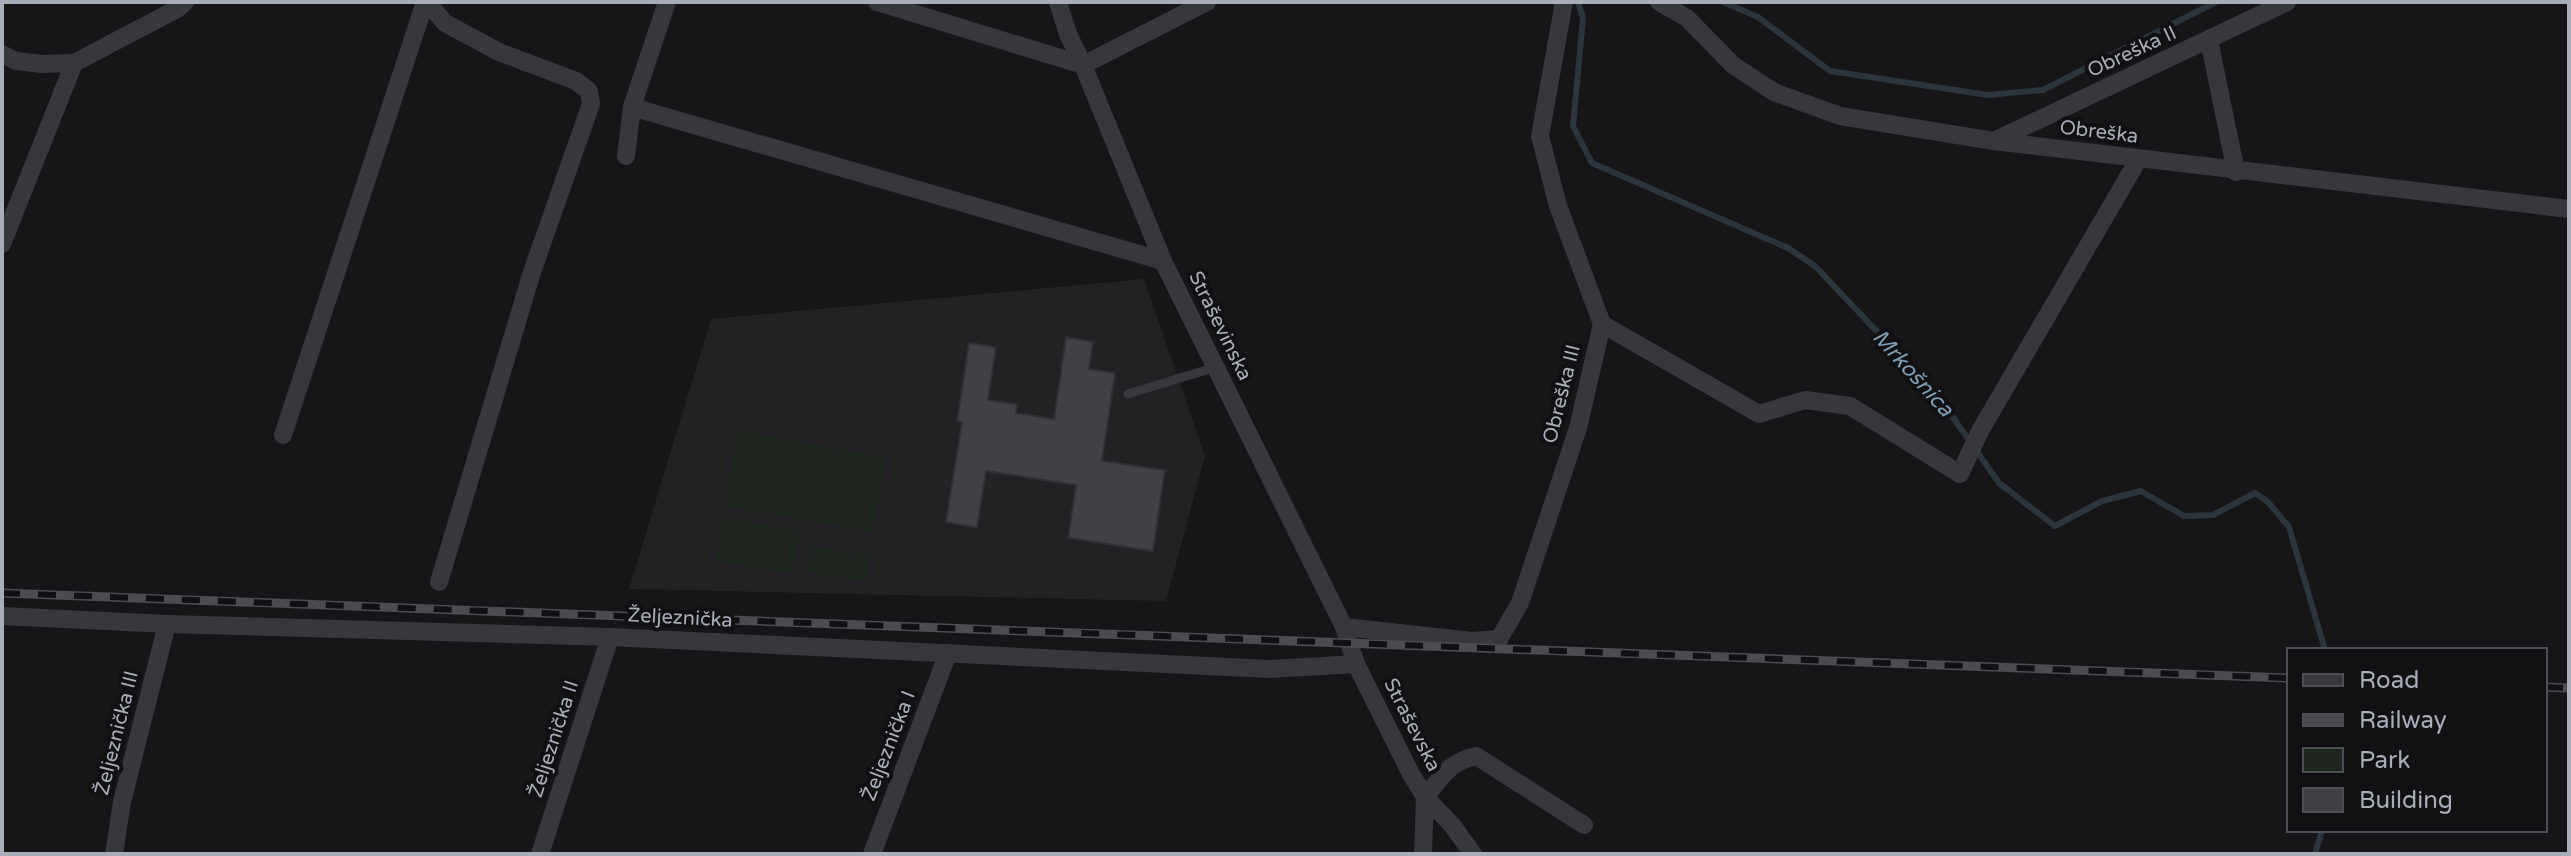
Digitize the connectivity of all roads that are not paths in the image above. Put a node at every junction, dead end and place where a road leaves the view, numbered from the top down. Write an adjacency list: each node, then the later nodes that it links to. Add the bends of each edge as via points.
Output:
1 (185, 2): 12 (street)
2 (426, 2): 25 (street); 26 (street, via 445,23 499,52 576,81 589,91 591,104 532,272)
3 (667, 2): 14 (street)
4 (877, 2): 13 (street)
5 (1058, 2): 13 (street, Straševinska)
6 (1207, 2): 13 (street)
7 (1564, 2): 22 (street, Obreška III, via 1540,136 1558,206)
8 (1659, 2): 15 (street, Obreška, via 1687,18 1733,65 1774,92 1840,116)
9 (2287, 2): 10 (street, Obreška II)
10 (2209, 40): 15 (street, Obreška II); 18 (street)
11 (2, 54): 12 (street, via 16,61)
12 (74, 63): 20 (street)
13 (1083, 65): 21 (street, Straševinska)
14 (632, 107): 16 (street); 21 (street)
15 (1994, 141): 17 (street, Obreška)
16 (626, 156)
17 (2138, 160): 18 (street, Obreška); 22 (street, via 1960,474 1850,406 1805,400 1759,414)
18 (2236, 172): 19 (street, Obreška)
19 (2569, 209)
20 (2, 244)
21 (1163, 261): 23 (street, Straševinska)
22 (1602, 324): 29 (street, Obreška III, via 1578,428 1520,603 1499,639 1472,641)
23 (1216, 367): 24 (lane); 29 (street, Straševinska)
24 (1128, 394)
25 (283, 435)
26 (439, 582)
27 (2, 616): 28 (street, Željeznička)
28 (167, 624): 30 (street, Željeznička); 35 (street, Željeznička III)
29 (1344, 627): 32 (street, Straševinska)
30 (610, 637): 31 (street, Željeznička); 36 (street, Željeznička II)
31 (948, 653): 32 (street, Željeznička, via 1269,669); 37 (street, Željeznička I)
32 (1356, 664): 33 (street, Straševska)
33 (1425, 797): 34 (street, via 1452,764 1476,756); 38 (street, Straševska); 39 (street)
34 (1584, 825)
35 (114, 854)
36 (540, 854)
37 (872, 854)
38 (1423, 854)
39 (1473, 854)

